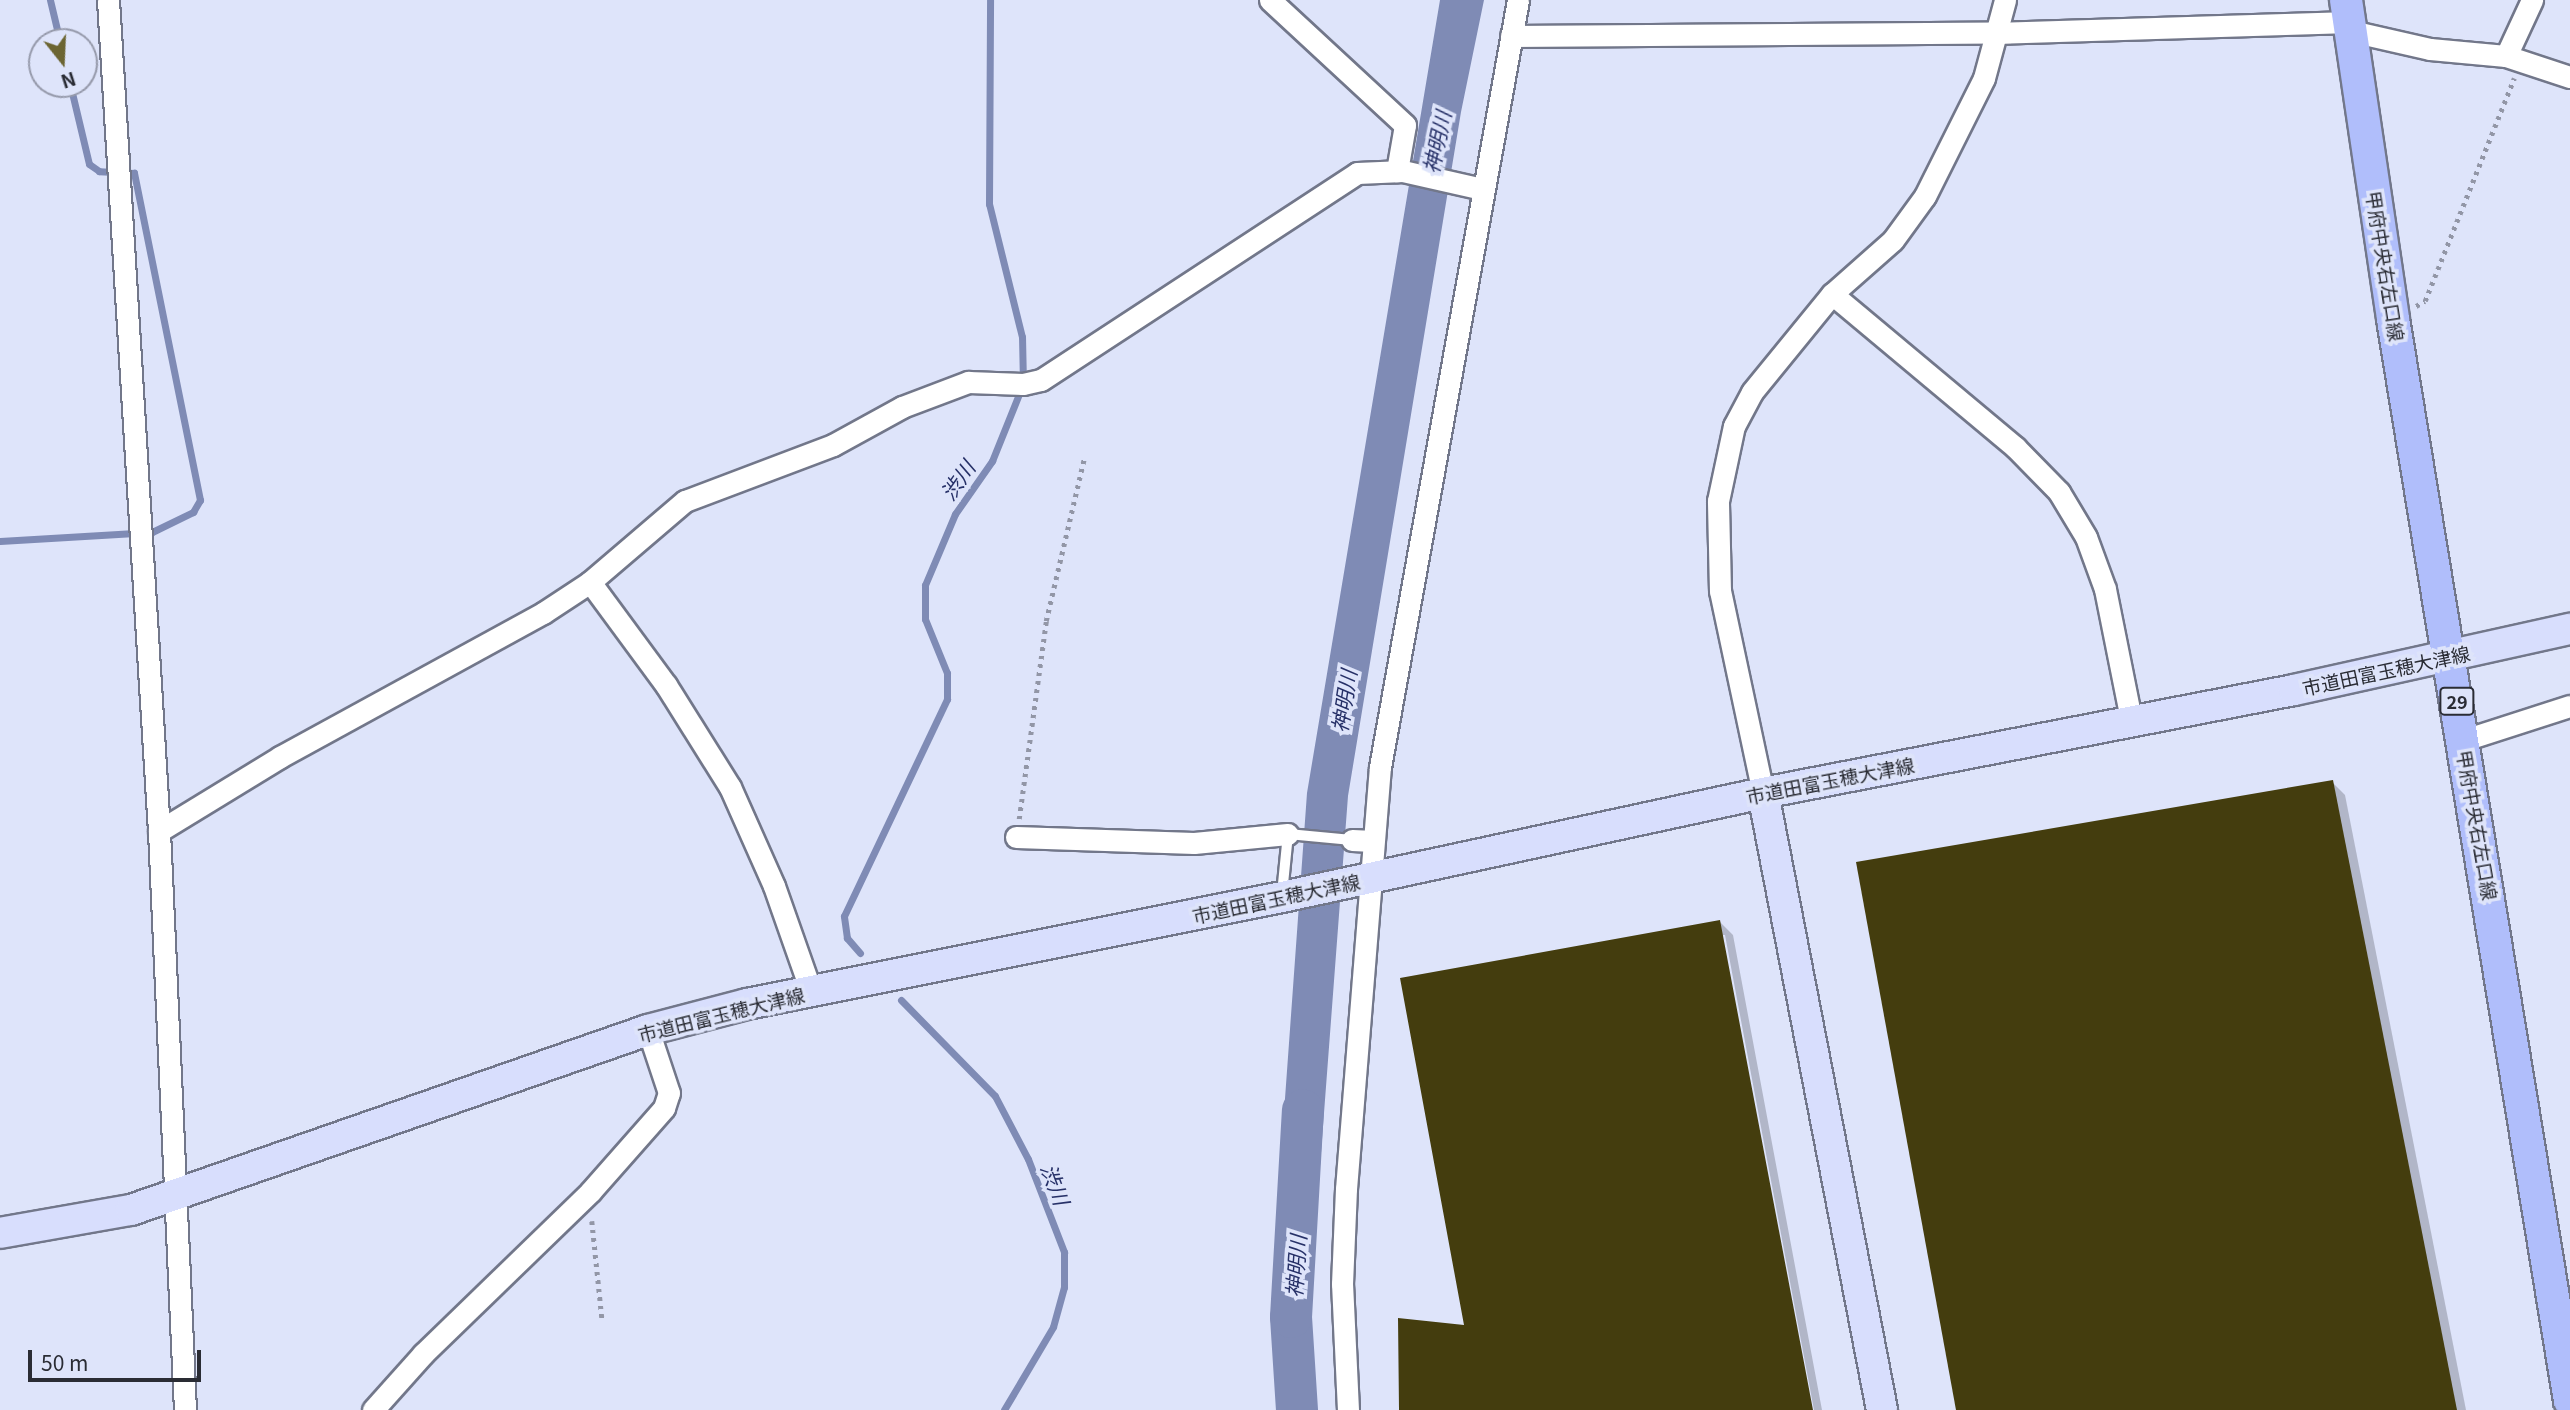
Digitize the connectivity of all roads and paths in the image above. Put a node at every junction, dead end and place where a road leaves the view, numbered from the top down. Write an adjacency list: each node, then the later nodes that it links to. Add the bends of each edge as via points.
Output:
1 (108, 0): 23 (street)
2 (1270, 0): 11 (street, via 1405,125)
3 (1518, 0): 8 (street)
4 (2005, 0): 7 (street)
5 (2532, 0): 9 (street)
6 (2349, 18): 7 (street); 9 (street, via 2430,49); 14 (main road, 甲府中央右左口線 / 29)
7 (1997, 33): 8 (street); 13 (street, via 1984,78 1925,196 1893,240)
8 (1511, 36): 12 (street)
9 (2513, 59): 10 (street); 14 (path, via 2425,301)
10 (2570, 77)
11 (1400, 171): 12 (street); 16 (street, via 1357,173 1041,380 1023,384 968,382 902,407 834,445 685,501)
12 (1474, 187): 26 (street, via 1380,767)
13 (1832, 294): 20 (street, via 2015,447 2059,492 2086,537 2105,589); 22 (street, via 1752,391 1734,426 1718,501 1720,592)
14 (2393, 319): 18 (main road, 甲府中央右左口線 / 29)
15 (1084, 459): 25 (path, via 1046,621)
16 (590, 582): 23 (street, via 544,613 280,757); 29 (street, via 666,685 730,788 774,886)
17 (2570, 629): 18 (street, 市道田富玉穂大津線)
18 (2449, 657): 20 (street, 市道田富玉穂大津線); 21 (main road, 甲府中央右左口線 / 29)
19 (2570, 706): 21 (street)
20 (2131, 719): 22 (street, 市道田富玉穂大津線)
21 (2463, 740): 35 (main road, 甲府中央右左口線 / 29)
22 (1763, 793): 27 (street, 市道田富玉穂大津線); 40 (street)
23 (159, 831): 32 (street)
24 (1293, 834): 25 (street, via 1194,843); 26 (lane); 28 (lane)
25 (1016, 837)
26 (1363, 840): 27 (street)
27 (1361, 880): 28 (street, 市道田富玉穂大津線); 39 (street, via 1342,1284)
28 (1285, 896): 29 (street, 市道田富玉穂大津線)
29 (811, 991): 30 (street, 市道田富玉穂大津線)
30 (648, 1030): 31 (street, via 669,1093 664,1108); 32 (street, 市道田富玉穂大津線)
31 (590, 1192): 34 (path); 38 (street, via 423,1354)
32 (175, 1196): 33 (street, 市道田富玉穂大津線, via 131,1210); 37 (street)
33 (0, 1233)
34 (602, 1318)
35 (2565, 1341): 36 (main road, 甲府中央右左口線 / 29)
36 (2570, 1401)
37 (185, 1410)
38 (373, 1410)
39 (1348, 1410)
40 (1882, 1410)

